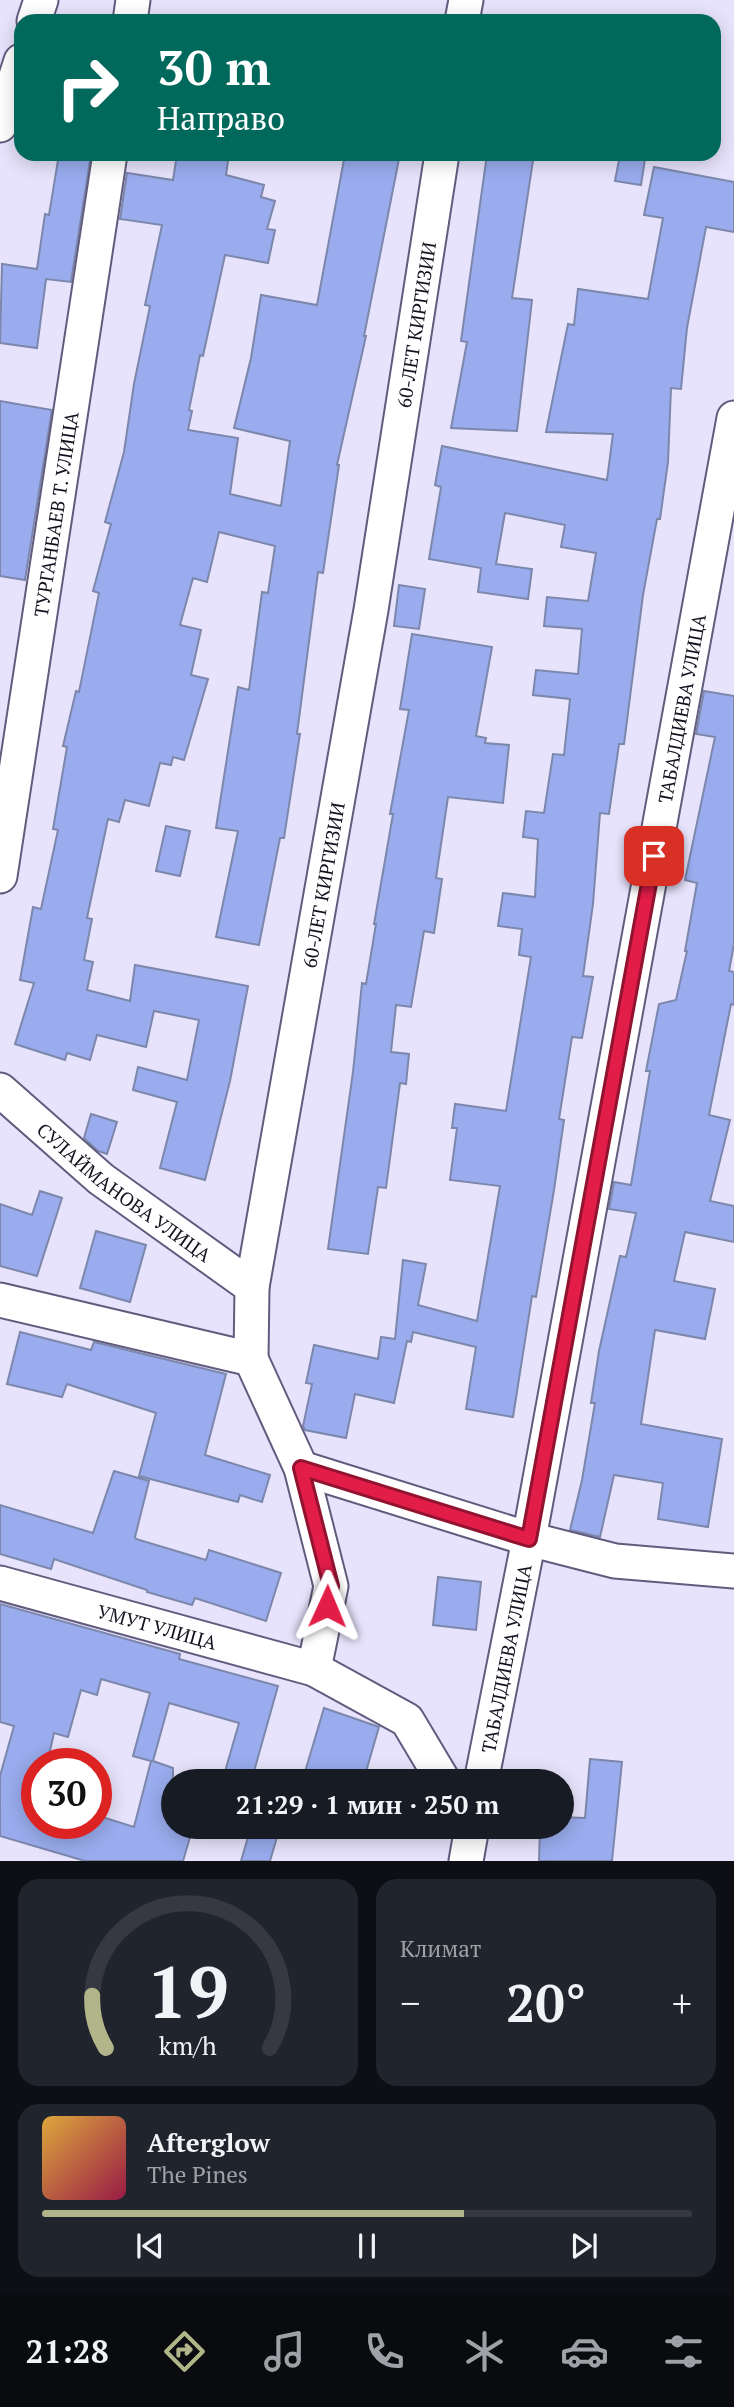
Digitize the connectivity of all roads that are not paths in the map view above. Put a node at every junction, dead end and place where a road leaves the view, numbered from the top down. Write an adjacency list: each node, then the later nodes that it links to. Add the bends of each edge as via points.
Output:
1 (14, 82): 2 (street)
2 (0, 125)
3 (109, 161): 6 (street, ТУРГАНБАЕВ Т. УЛИЦА)
4 (441, 161): 8 (street, 60-ЛЕТ КИРГИЗИИ, via 371,610)
5 (734, 418): 12 (street, ТАБАЛДИЕВА УЛИЦА)
6 (0, 876)
7 (0, 1090): 8 (street, СУЛАЙМАНОВА УЛИЦА, via 102,1180)
8 (252, 1287): 10 (street, 60-ЛЕТ КИРГИЗИИ)
9 (0, 1300): 10 (street)
10 (251, 1359): 11 (street)
11 (301, 1468): 12 (street); 15 (street, via 331,1586)
12 (529, 1539): 13 (street, via 615,1561); 17 (street, ТАБАЛДИЕВА УЛИЦА)
13 (734, 1571)
14 (0, 1583): 15 (street, УМУТ УЛИЦА)
15 (314, 1669): 16 (street, УМУТ УЛИЦА, via 407,1720)
16 (436, 1769)
17 (484, 1769)
18 (470, 1839): 19 (street)
19 (466, 1861)

